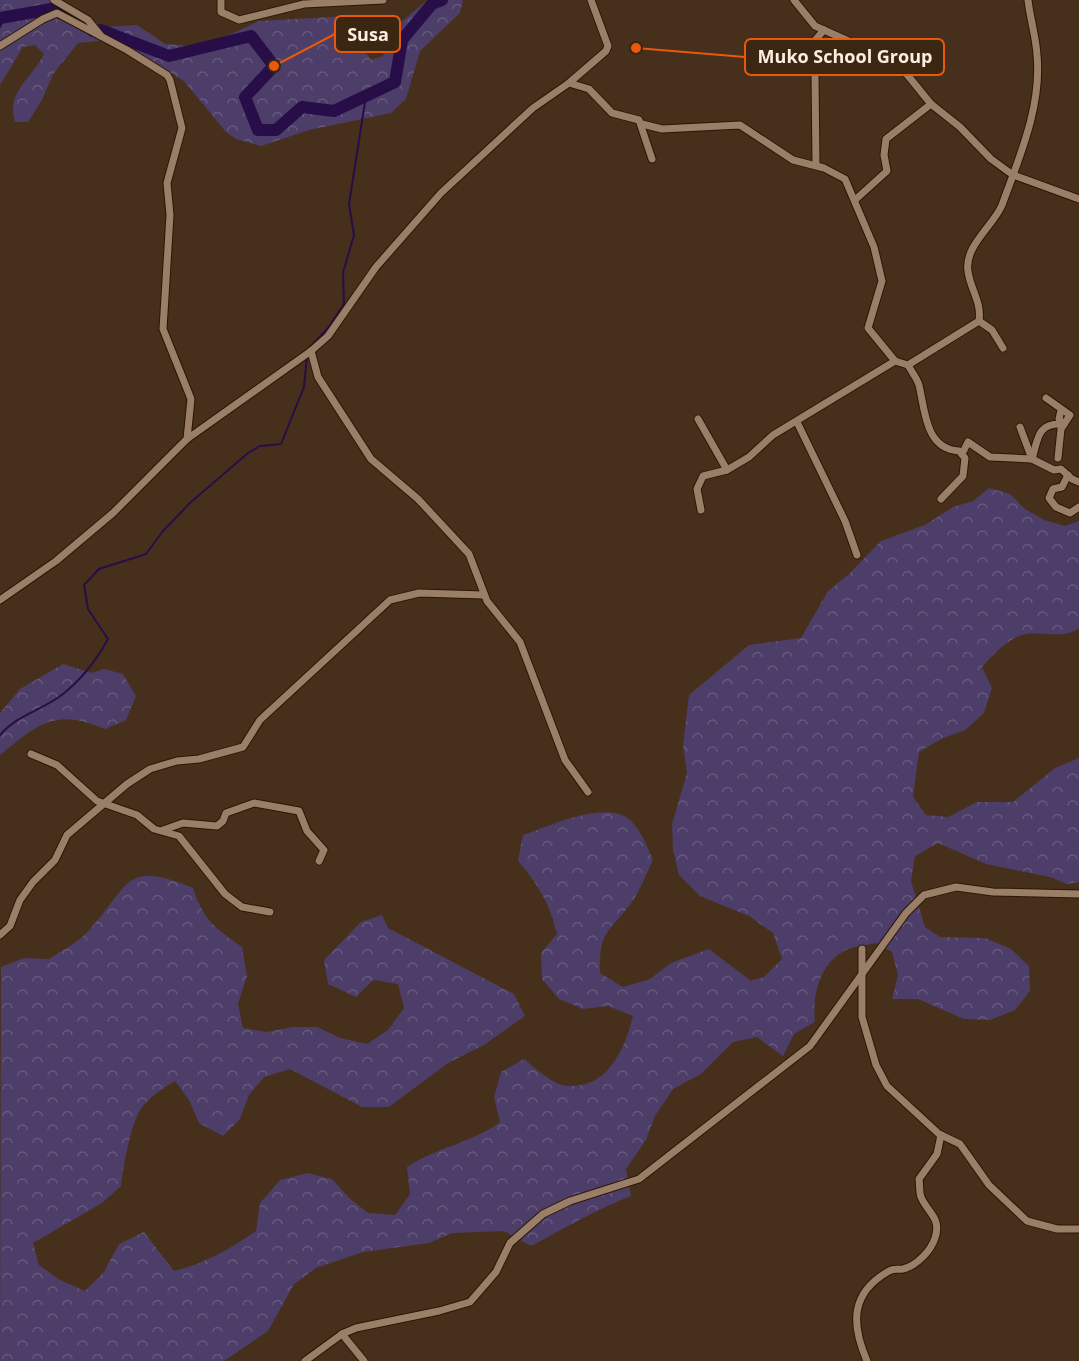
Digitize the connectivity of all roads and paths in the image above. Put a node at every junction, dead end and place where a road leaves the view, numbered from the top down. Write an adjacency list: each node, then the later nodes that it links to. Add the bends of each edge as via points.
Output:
1 (54, 0): 8 (street, via 88,20)
2 (221, 0): 3 (street, via 221,12 239,20 303,4)
3 (383, 0)
4 (591, 0): 10 (street, via 608,48)
5 (794, 0): 7 (street, via 805,17)
6 (1028, 0): 15 (street, via 1037,55 1036,82 1029,129)
7 (824, 30): 11 (street, via 889,59 910,77); 14 (street, via 810,46 815,74)
8 (101, 36): 9 (street, via 57,13); 28 (street, via 166,75 182,128 167,183 170,215 163,329 191,399)
9 (0, 46)
10 (569, 83): 12 (street, via 588,89 612,113 634,117); 20 (street, via 533,108 441,193 376,267 327,336)
11 (931, 104): 15 (street); 17 (street, via 886,139 887,171)
12 (642, 124): 13 (street); 14 (street, via 662,129 740,125 793,160)
13 (652, 159)
14 (816, 165): 17 (street, via 845,179)
15 (1013, 175): 16 (street); 18 (street, via 998,215 980,238 969,262)
16 (1079, 199)
17 (855, 200): 21 (street, via 875,250 882,281 868,328)
18 (979, 321): 19 (street, via 992,330); 22 (street)
19 (1003, 348)
20 (308, 353): 28 (street); 39 (street, via 318,377 365,451 418,499 469,554)
21 (895, 361): 22 (street); 26 (street)
22 (908, 364): 29 (street, via 918,383 932,436 950,451)
23 (1046, 398): 24 (street)
24 (1061, 411): 30 (street, via 1070,415 1061,429); 31 (street, via 1062,424 1051,424 1041,430)
25 (698, 419): 32 (street)
26 (796, 422): 32 (street); 38 (street)
27 (1020, 427): 31 (street)
28 (187, 439): 40 (street, via 113,513 57,561)
29 (963, 454): 31 (street, via 968,442 990,457); 35 (street, via 963,476)
30 (1058, 458)
31 (1032, 459): 33 (street)
32 (727, 470): 37 (street, via 701,477 697,494)
33 (1068, 475): 34 (street); 36 (street, via 1062,487 1053,489 1050,498 1056,507 1070,513)
34 (1079, 482)
35 (941, 499)
36 (1079, 507)
37 (701, 510)
38 (857, 555)
39 (484, 595): 42 (street, via 520,642 566,760); 43 (street, via 418,593 390,600 260,720 243,747 150,769)
40 (0, 600)
41 (31, 754): 43 (street, via 57,765)
42 (588, 792)
43 (102, 804): 44 (street, via 137,815); 48 (street, via 67,835 55,860 33,882 20,900 10,926)
44 (160, 830): 45 (street, via 183,823 217,826 226,813 254,803 299,811 307,831 324,850); 47 (street, via 179,836 225,894 243,907)
45 (319, 861)
46 (1079, 894): 50 (street, via 956,887 936,890 918,899)
47 (270, 912)
48 (0, 935)
49 (862, 949): 50 (street)
50 (862, 972): 51 (street, via 862,1017 879,1073 892,1092); 53 (street, via 825,1029 798,1057 639,1179 543,1214 510,1243 496,1272 470,1302 368,1324)
51 (941, 1135): 52 (street, via 960,1144 989,1185 1027,1221 1057,1229); 56 (street, via 937,1154 919,1179 921,1198 935,1216 936,1237 927,1253 904,1269 891,1269 872,1284 857,1305 855,1329)
52 (1079, 1228)
53 (342, 1334): 54 (street); 55 (street)
54 (305, 1361)
55 (364, 1361)
56 (867, 1361)

